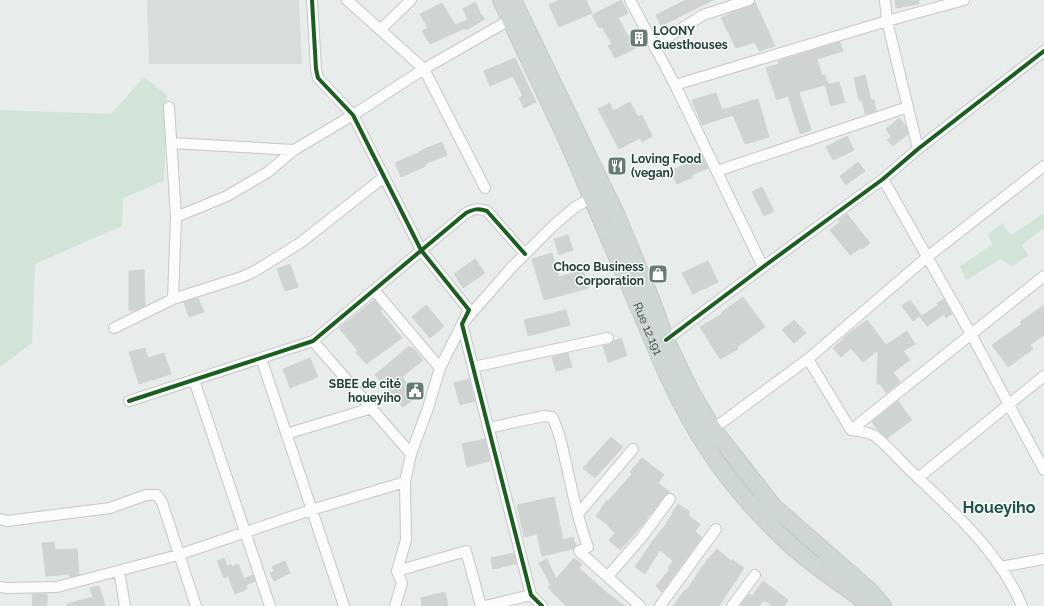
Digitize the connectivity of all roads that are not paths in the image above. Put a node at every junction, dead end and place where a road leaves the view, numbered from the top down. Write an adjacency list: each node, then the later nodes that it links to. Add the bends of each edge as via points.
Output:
1 (312, 0): 21 (street, via 318,78)
2 (347, 0): 13 (street)
3 (411, 0): 13 (street)
4 (494, 0): 12 (street)
5 (501, 0): 15 (main road, Rue 12.191)
6 (513, 0): 43 (main road, Rue 12.191, via 617,216)
7 (630, 0): 14 (street)
8 (749, 0): 14 (street, via 704,15)
9 (886, 0): 11 (street)
10 (964, 0): 11 (street)
11 (887, 21): 18 (street); 20 (street)
12 (506, 22): 15 (street); 17 (street)
13 (380, 30): 17 (street)
14 (654, 46): 18 (street)
15 (523, 48): 30 (main road, Rue 12.191)
16 (1044, 51): 23 (street)
17 (424, 69): 21 (street); 29 (street)
18 (675, 85): 26 (street)
19 (169, 107): 22 (street)
20 (908, 107): 23 (street); 26 (street)
21 (353, 115): 24 (street); 27 (street)
22 (171, 142): 24 (street); 31 (street)
23 (918, 149): 28 (street)
24 (294, 150): 31 (street, via 268,172 228,196)
25 (1044, 166): 34 (street)
26 (717, 171): 35 (street)
27 (384, 177): 32 (street); 38 (street, via 300,243 271,262 242,277)
28 (883, 179): 34 (street); 35 (street)
29 (485, 188)
30 (592, 198): 33 (street, via 575,207); 89 (main road, Rue 12.191, via 680,402 712,457 748,503 795,549)
31 (176, 217): 38 (street)
32 (421, 250): 33 (street, via 466,213 480,208 487,211); 37 (street); 39 (street, via 469,310)
33 (525, 254): 39 (street)
34 (926, 258): 41 (street); 46 (street)
35 (763, 267): 43 (street)
36 (1044, 276): 41 (street)
37 (374, 290): 44 (street); 48 (street)
38 (173, 299): 40 (street)
39 (462, 324): 47 (street); 48 (street)
40 (114, 328)
41 (971, 334): 52 (street); 56 (street)
42 (608, 338): 47 (street)
43 (666, 340): 55 (main road, Rue 12.191, via 690,390)
44 (314, 341): 45 (street); 53 (street)
45 (260, 358): 50 (street); 57 (street)
46 (808, 359): 55 (street); 56 (street)
47 (473, 367): 54 (street)
48 (440, 368): 59 (street)
49 (1044, 376): 52 (street)
50 (194, 380): 51 (street); 68 (street)
51 (128, 401)
52 (1008, 405): 60 (street); 61 (street)
53 (372, 408): 57 (street); 59 (street)
54 (488, 428): 65 (street, via 544,416 552,417 561,441); 77 (street)
55 (713, 429): 90 (main road, Rue 12.191, via 774,507 869,590)
56 (851, 430): 61 (street, via 874,435)
57 (286, 434): 64 (street)
58 (633, 449): 65 (street)
59 (411, 454): 62 (street)
60 (1044, 470)
61 (918, 478): 71 (street, via 953,511)
62 (405, 482): 64 (street); 73 (street, via 406,540)
63 (670, 499): 75 (street, via 642,537)
64 (311, 510): 68 (street); 81 (street)
65 (578, 514): 75 (street, via 588,546 579,551)
66 (0, 519): 69 (street, via 7,521 110,508 146,494 157,495 162,502)
67 (716, 529): 87 (street)
68 (245, 533): 69 (street); 80 (street)
69 (178, 555): 72 (street); 79 (street)
70 (1044, 558): 71 (street)
71 (1000, 567): 91 (street)
72 (119, 571): 76 (street, via 57,587); 78 (street)
73 (397, 571): 82 (street, via 402,583); 83 (street, via 466,551)
74 (754, 574): 88 (street)
75 (608, 576): 86 (street)
76 (0, 587)
77 (531, 595): 84 (street); 85 (street)
78 (125, 606)
79 (196, 606)
80 (270, 606)
81 (344, 606)
82 (394, 606)
83 (481, 606)
84 (484, 606)
85 (542, 606)
86 (640, 606)
87 (660, 606)
88 (732, 606)
89 (868, 606)
90 (883, 606)
91 (1022, 606)

